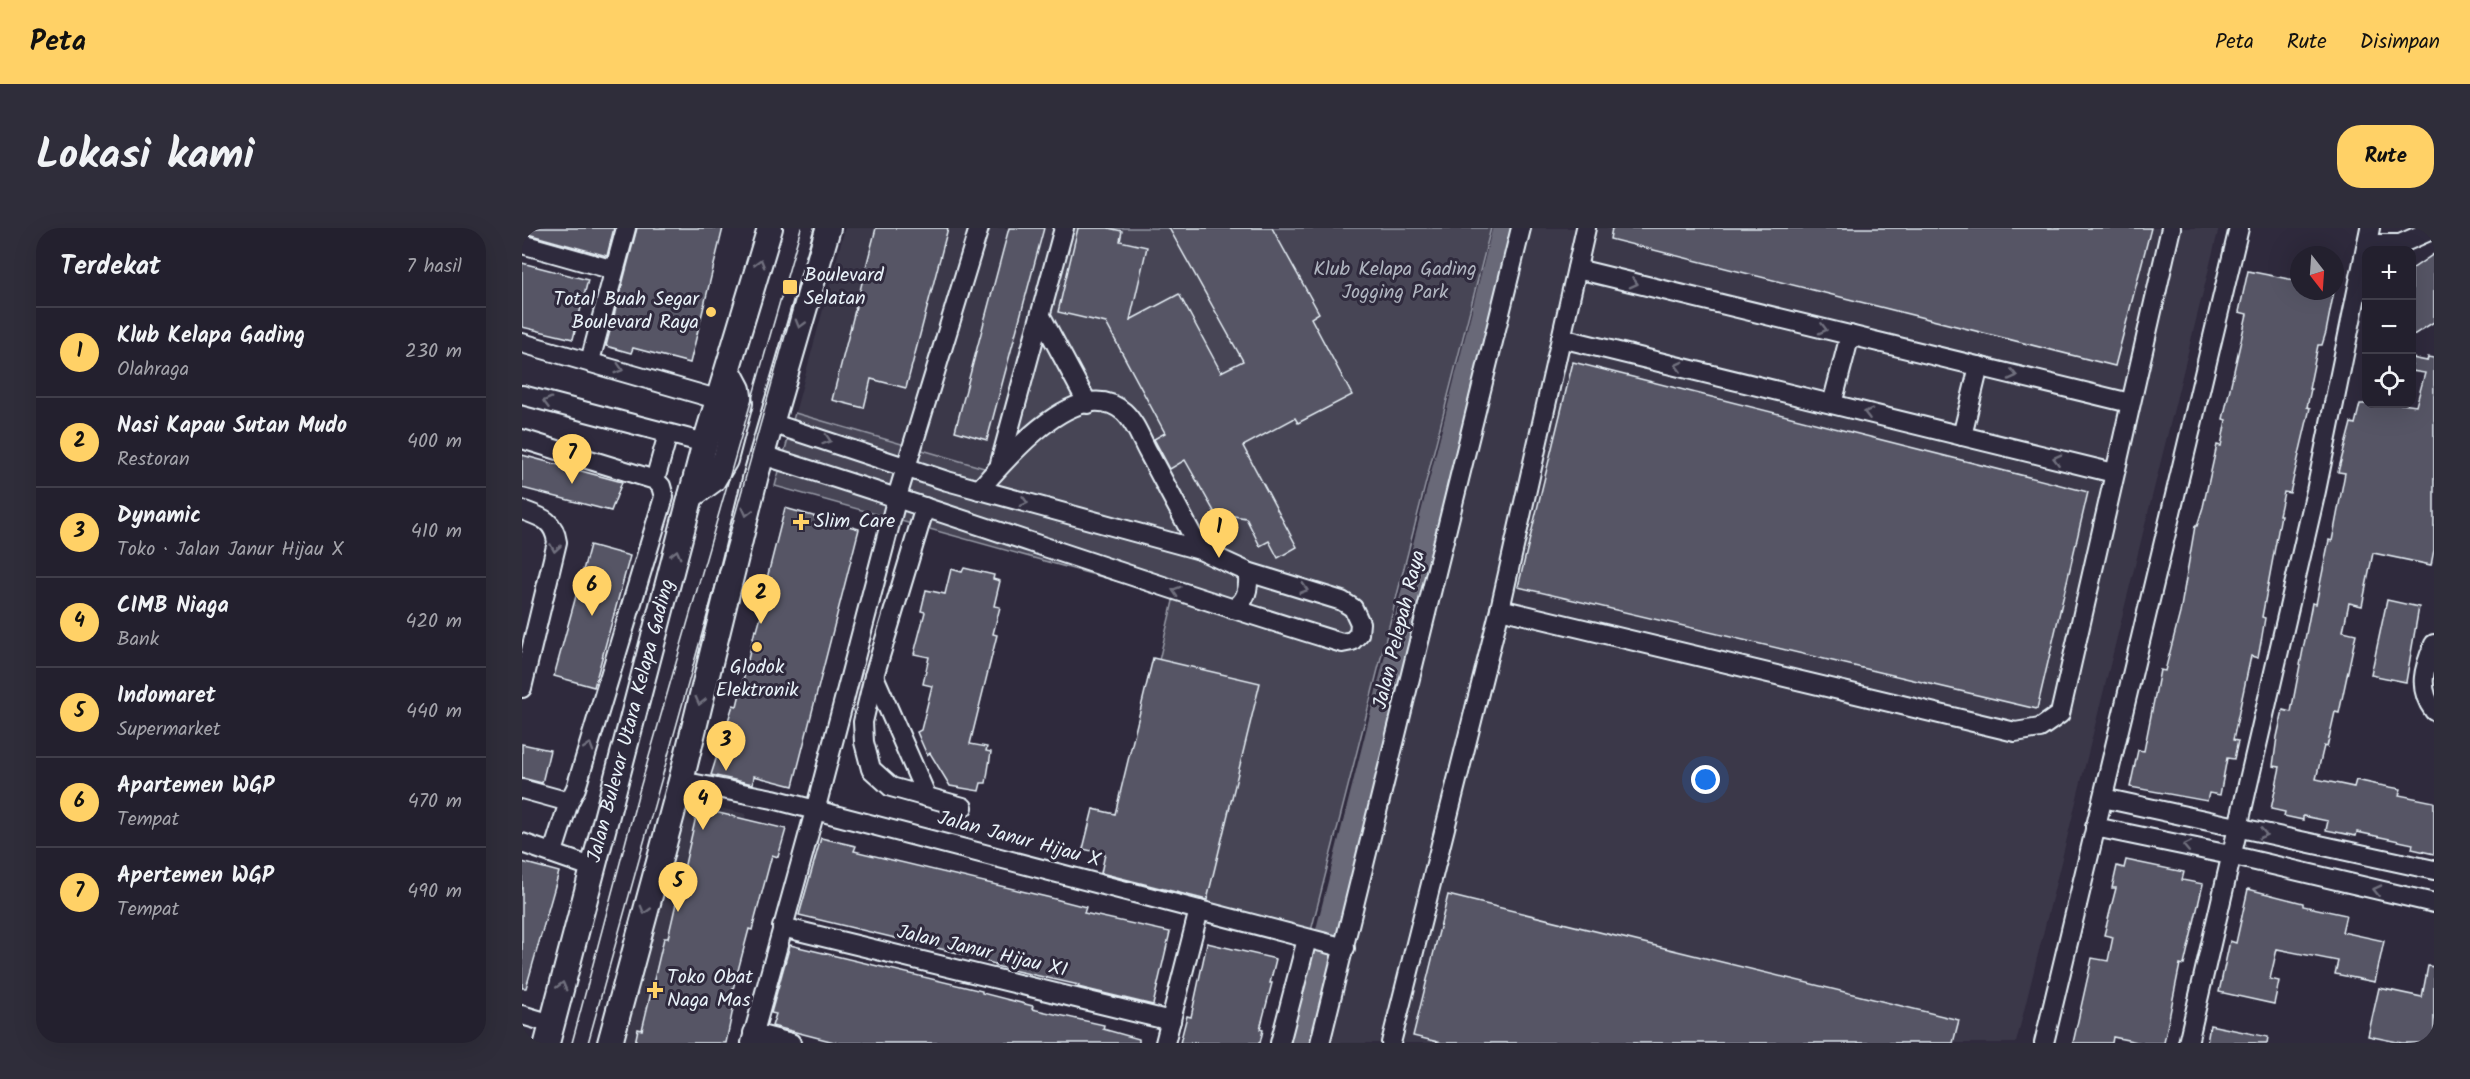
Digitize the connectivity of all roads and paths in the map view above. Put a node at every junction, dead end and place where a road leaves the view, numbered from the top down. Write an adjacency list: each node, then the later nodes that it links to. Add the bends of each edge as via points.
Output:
1 (626, 228): 14 (street)
2 (770, 228): 22 (main road, one-way to 2, via 738,390 728,370)
3 (828, 228): 26 (main road, one-way to 26)
4 (979, 228): 33 (street)
5 (1064, 228): 15 (street)
6 (1521, 228): 70 (street, Jalan Pelepah Raya)
7 (1586, 228): 13 (street)
8 (2170, 228): 23 (street)
9 (2238, 228): 55 (street)
10 (2434, 229): 11 (street, via 2400,244)
11 (2369, 236): 60 (street, via 2316,491)
12 (522, 244): 14 (street)
13 (1577, 269): 16 (street, one-way to 16); 17 (street)
14 (614, 270): 19 (street)
15 (1041, 316): 24 (street); 34 (street)
16 (1850, 335): 20 (street); 25 (street)
17 (1561, 338): 25 (street, one-way to 17); 45 (street)
18 (522, 343): 19 (street)
19 (590, 361): 22 (street, one-way to 22)
20 (1979, 366): 23 (street, one-way to 23); 28 (street)
21 (522, 395): 27 (street, one-way to 21)
22 (730, 401): 26 (main road); 30 (main road, Jalan Bulevar Utara Kelapa Gading); 31 (main road)
23 (2130, 403): 35 (street)
24 (1088, 404): 34 (street, via 1051,419 1028,436); 42 (street, via 1112,404 1132,422)
25 (1832, 404): 28 (street, one-way to 25)
26 (773, 415): 32 (main road); 33 (street, one-way to 33)
27 (668, 434): 30 (street); 36 (street)
28 (1962, 436): 35 (street, one-way to 28)
29 (522, 439): 36 (street)
30 (705, 443): 38 (main road, Jalan Bulevar Utara Kelapa Gading)
31 (726, 460): 32 (main road); 38 (main road, via 713,480)
32 (759, 465): 39 (street); 52 (main road, one-way to 52)
33 (905, 466): 37 (street); 39 (street)
34 (999, 468): 37 (street)
35 (2114, 473): 45 (street, via 2060,714 2040,728 2015,732)
36 (655, 480): 46 (street, via 664,497 662,510)
37 (979, 490): 42 (street, one-way to 42)
38 (691, 496): 47 (main road, Jalan Bulevar Utara Kelapa Gading, one-way to 38)
39 (897, 497): 40 (street); 58 (street)
40 (925, 507): 44 (street, one-way to 40); 49 (street)
41 (522, 510): 50 (street, one-way to 50, via 545,518 556,529 557,542)
42 (1200, 550): 43 (street)
43 (1248, 572): 44 (street, via 1246,595 1240,606); 44 (street, one-way to 44, via 1342,601 1357,614 1359,634 1342,643)
44 (1232, 609)
45 (1500, 609): 80 (street)
46 (623, 637): 47 (street); 56 (street, one-way to 46)
47 (653, 643): 64 (main road, Jalan Bulevar Utara Kelapa Gading)
48 (2434, 644): 51 (street, via 2422,673)
49 (874, 676): 54 (street); 54 (street, via 863,722 871,769 891,787)
50 (522, 688)
51 (2434, 711)
52 (681, 781): 58 (street, Jalan Janur Hijau X); 75 (main road, one-way to 75)
53 (522, 789): 56 (street)
54 (927, 797): 57 (street)
55 (2103, 798): 59 (street); 60 (street)
56 (569, 802): 62 (street)
57 (963, 807)
58 (815, 811): 67 (street, Jalan Janur Hijau X); 68 (street)
59 (2096, 827): 63 (street, one-way to 59); 81 (street)
60 (2237, 829): 63 (street); 65 (street, one-way to 65)
61 (522, 843): 62 (street)
62 (553, 852): 64 (street)
63 (2230, 855): 66 (street, one-way to 63); 82 (street)
64 (594, 868): 73 (main road, Jalan Bulevar Utara Kelapa Gading, one-way to 64)
65 (2434, 870)
66 (2434, 903)
67 (1199, 910): 69 (street, Jalan Janur Hijau X); 72 (street)
68 (782, 927): 72 (street, Jalan Janur Hijau XI); 74 (street)
69 (1315, 941): 70 (street, Jalan Janur Hijau X); 78 (street)
70 (1345, 948): 79 (street, Jalan Pelepah Raya)
71 (522, 1015): 73 (street)
72 (1171, 1021): 77 (street)
73 (550, 1033)
74 (752, 1038): 76 (street)
75 (610, 1043)
76 (792, 1043)
77 (1165, 1043)
78 (1280, 1043)
79 (1320, 1043)
80 (1390, 1043)
81 (2044, 1043)
82 (2188, 1043)

